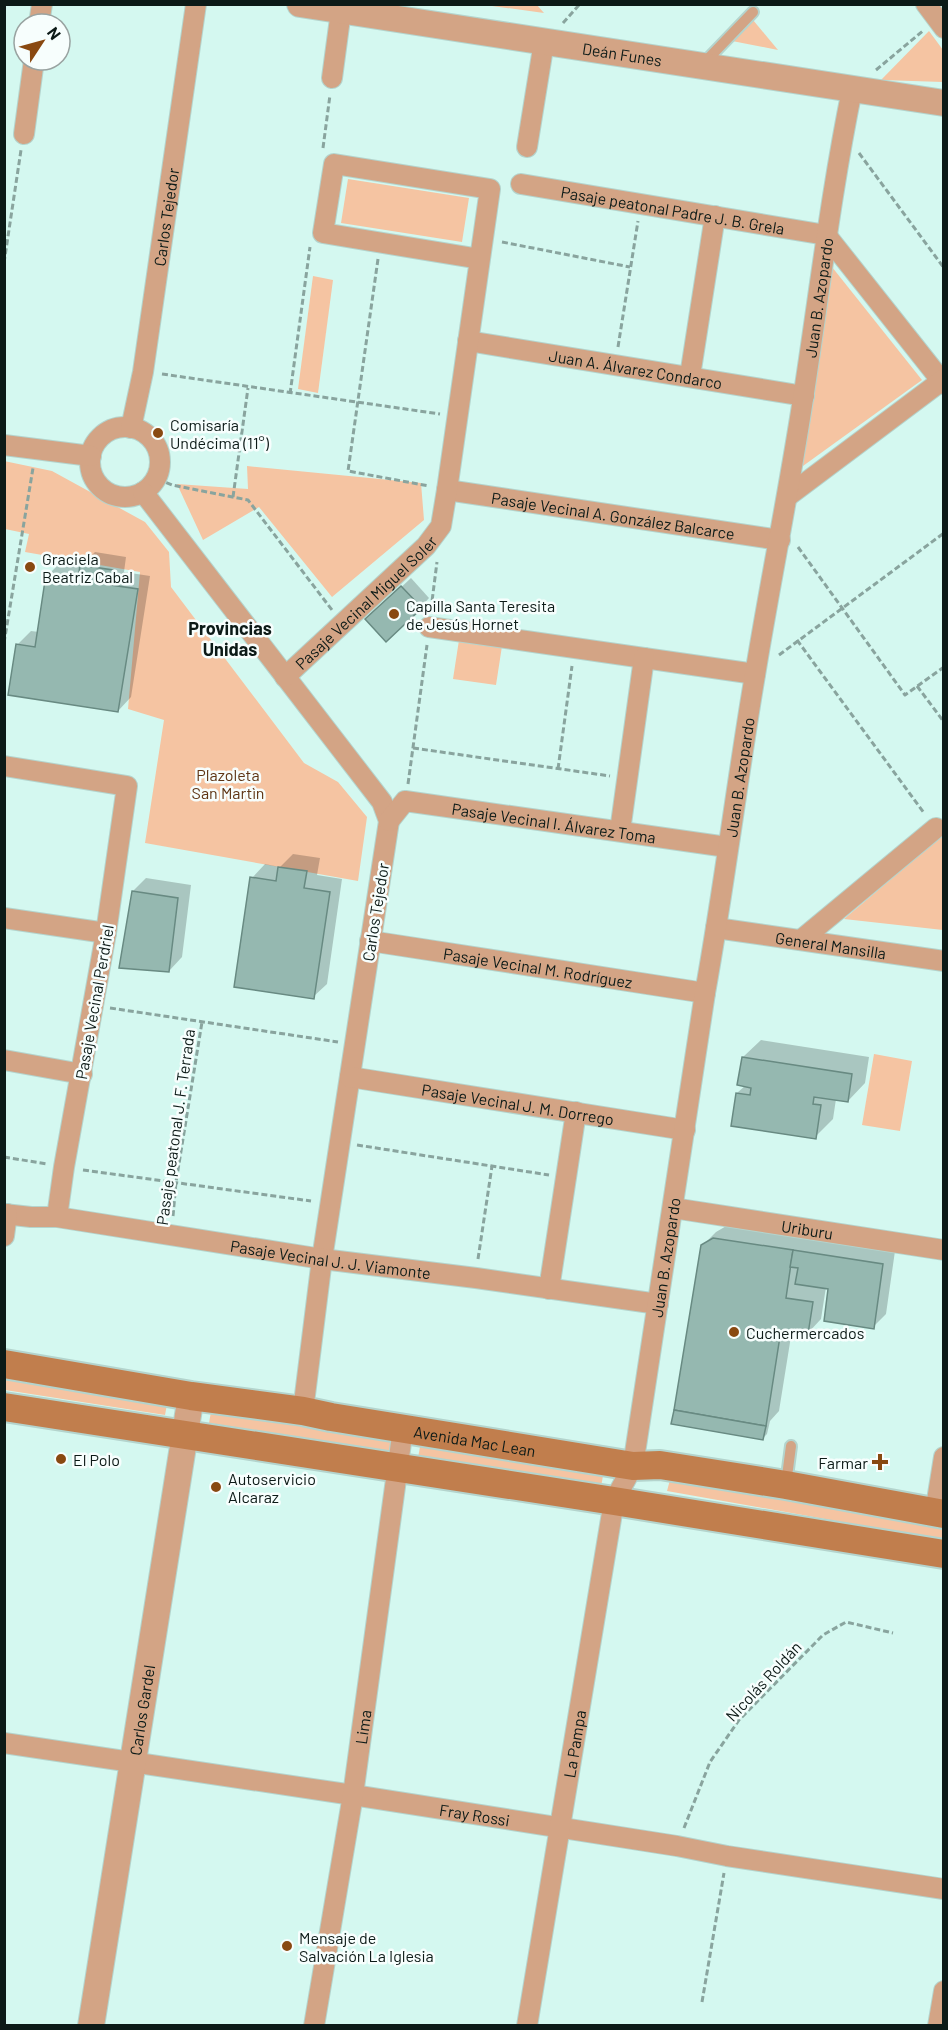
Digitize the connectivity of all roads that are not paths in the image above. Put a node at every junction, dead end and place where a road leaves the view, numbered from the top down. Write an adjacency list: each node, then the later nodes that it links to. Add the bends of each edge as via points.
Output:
1 (196, 4): 21 (street, Carlos Tejedor, via 143,372)
2 (300, 4): 3 (street, Deán Funes)
3 (341, 11): 5 (street, Deán Funes); 8 (street)
4 (753, 12): 6 (lane)
5 (544, 42): 6 (street, Deán Funes); 12 (street)
6 (700, 67): 9 (street, Deán Funes)
7 (32, 72): 11 (street)
8 (333, 78)
9 (852, 90): 10 (street, Deán Funes); 15 (street, Juan B. Azopardo)
10 (944, 103)
11 (24, 134)
12 (527, 147)
13 (521, 184): 14 (street, Pasaje peatonal Padre J. B. Grela)
14 (715, 216): 15 (street, Pasaje peatonal Padre J. B. Grela); 18 (street)
15 (826, 235): 19 (street); 20 (street, Juan B. Azopardo)
16 (480, 259): 16 (street, via 323,233 334,164 490,189); 17 (street)
17 (468, 341): 18 (street, Juan A. Álvarez Condarco); 25 (street)
18 (690, 376): 20 (street, Juan A. Álvarez Condarco)
19 (943, 381): 26 (street)
20 (804, 396): 26 (street, Juan B. Azopardo)
21 (130, 428): 23 (street, via 105,434); 24 (street, via 148,435 159,451 160,470)
22 (4, 445): 23 (street)
23 (91, 456): 24 (street, via 93,476 106,491 134,496)
24 (150, 486): 31 (street)
25 (447, 490): 27 (street, Pasaje Vecinal A. González Balcarce); 31 (street, Pasaje Vecinal Miguel Soler, via 441,526 426,546)
26 (788, 496): 27 (street, Juan B. Azopardo)
27 (781, 533): 30 (street, Juan B. Azopardo)
28 (429, 627): 29 (street)
29 (644, 658): 30 (street); 35 (street)
30 (755, 674): 36 (street, Juan B. Azopardo)
31 (285, 677): 33 (street, via 382,802)
32 (4, 766): 39 (street, Pasaje Vecinal Perdriel, via 127,786)
33 (389, 821): 35 (street, Pasaje Vecinal I. Álvarez Toma, via 405,801); 41 (street, Carlos Tejedor)
34 (936, 828): 40 (street)
35 (620, 831): 36 (street, Pasaje Vecinal I. Álvarez Toma)
36 (727, 847): 38 (street, Juan B. Azopardo)
37 (4, 918): 39 (street)
38 (716, 928): 40 (street, General Mansilla); 43 (street, Juan B. Azopardo)
39 (106, 933): 45 (street, Pasaje Vecinal Perdriel)
40 (801, 940): 42 (street, General Mansilla)
41 (370, 941): 43 (street, Pasaje Vecinal M. Rodríguez); 46 (street, Carlos Tejedor)
42 (944, 961)
43 (705, 993): 48 (street, Juan B. Azopardo)
44 (4, 1060): 45 (street)
45 (82, 1074): 51 (street, Pasaje Vecinal Perdriel)
46 (350, 1077): 47 (street, Pasaje Vecinal J. M. Dorrego); 54 (street, Carlos Tejedor)
47 (576, 1112): 48 (street, Pasaje Vecinal J. M. Dorrego); 55 (street)
48 (685, 1130): 49 (street, Juan B. Azopardo)
49 (673, 1209): 53 (street, Uriburu); 56 (street, Juan B. Azopardo)
50 (6, 1214): 51 (street, Pasaje Vecinal J. J. Viamonte); 52 (street)
51 (57, 1217): 54 (street, Pasaje Vecinal J. J. Viamonte)
52 (4, 1236)
53 (944, 1250)
54 (322, 1259): 55 (street, Pasaje Vecinal J. J. Viamonte); 60 (street, Carlos Tejedor)
55 (549, 1288): 56 (street, Pasaje Vecinal J. J. Viamonte)
56 (658, 1304): 65 (street, Juan B. Azopardo)
57 (4, 1364): 58 (main road, Avenida Mac Lean)
58 (191, 1396): 60 (main road, Avenida Mac Lean); 62 (street, Carlos Gardel)
59 (4, 1407): 62 (main road)
60 (303, 1411): 61 (main road, Avenida Mac Lean)
61 (403, 1428): 65 (main road, Avenida Mac Lean); 66 (street, Lima)
62 (185, 1434): 66 (main road); 72 (street, Carlos Gardel)
63 (791, 1446): 67 (lane)
64 (944, 1457): 69 (street)
65 (633, 1466): 67 (main road, Avenida Mac Lean, via 660,1465); 68 (street, La Pampa)
66 (397, 1467): 68 (main road); 73 (street, Lima)
67 (786, 1485): 69 (main road, Avenida Mac Lean)
68 (614, 1501): 70 (main road); 74 (street, La Pampa)
69 (939, 1514)
70 (944, 1554)
71 (4, 1743): 72 (street, Fray Rossi)
72 (132, 1763): 73 (street, Fray Rossi); 77 (street, Carlos Gardel)
73 (353, 1795): 74 (street, Fray Rossi); 78 (street, Lima)
74 (559, 1828): 75 (street, Fray Rossi); 79 (street, La Pampa)
75 (944, 1888)
76 (944, 1991): 80 (street)
77 (91, 2025)
78 (314, 2025)
79 (527, 2025)
80 (938, 2025)

